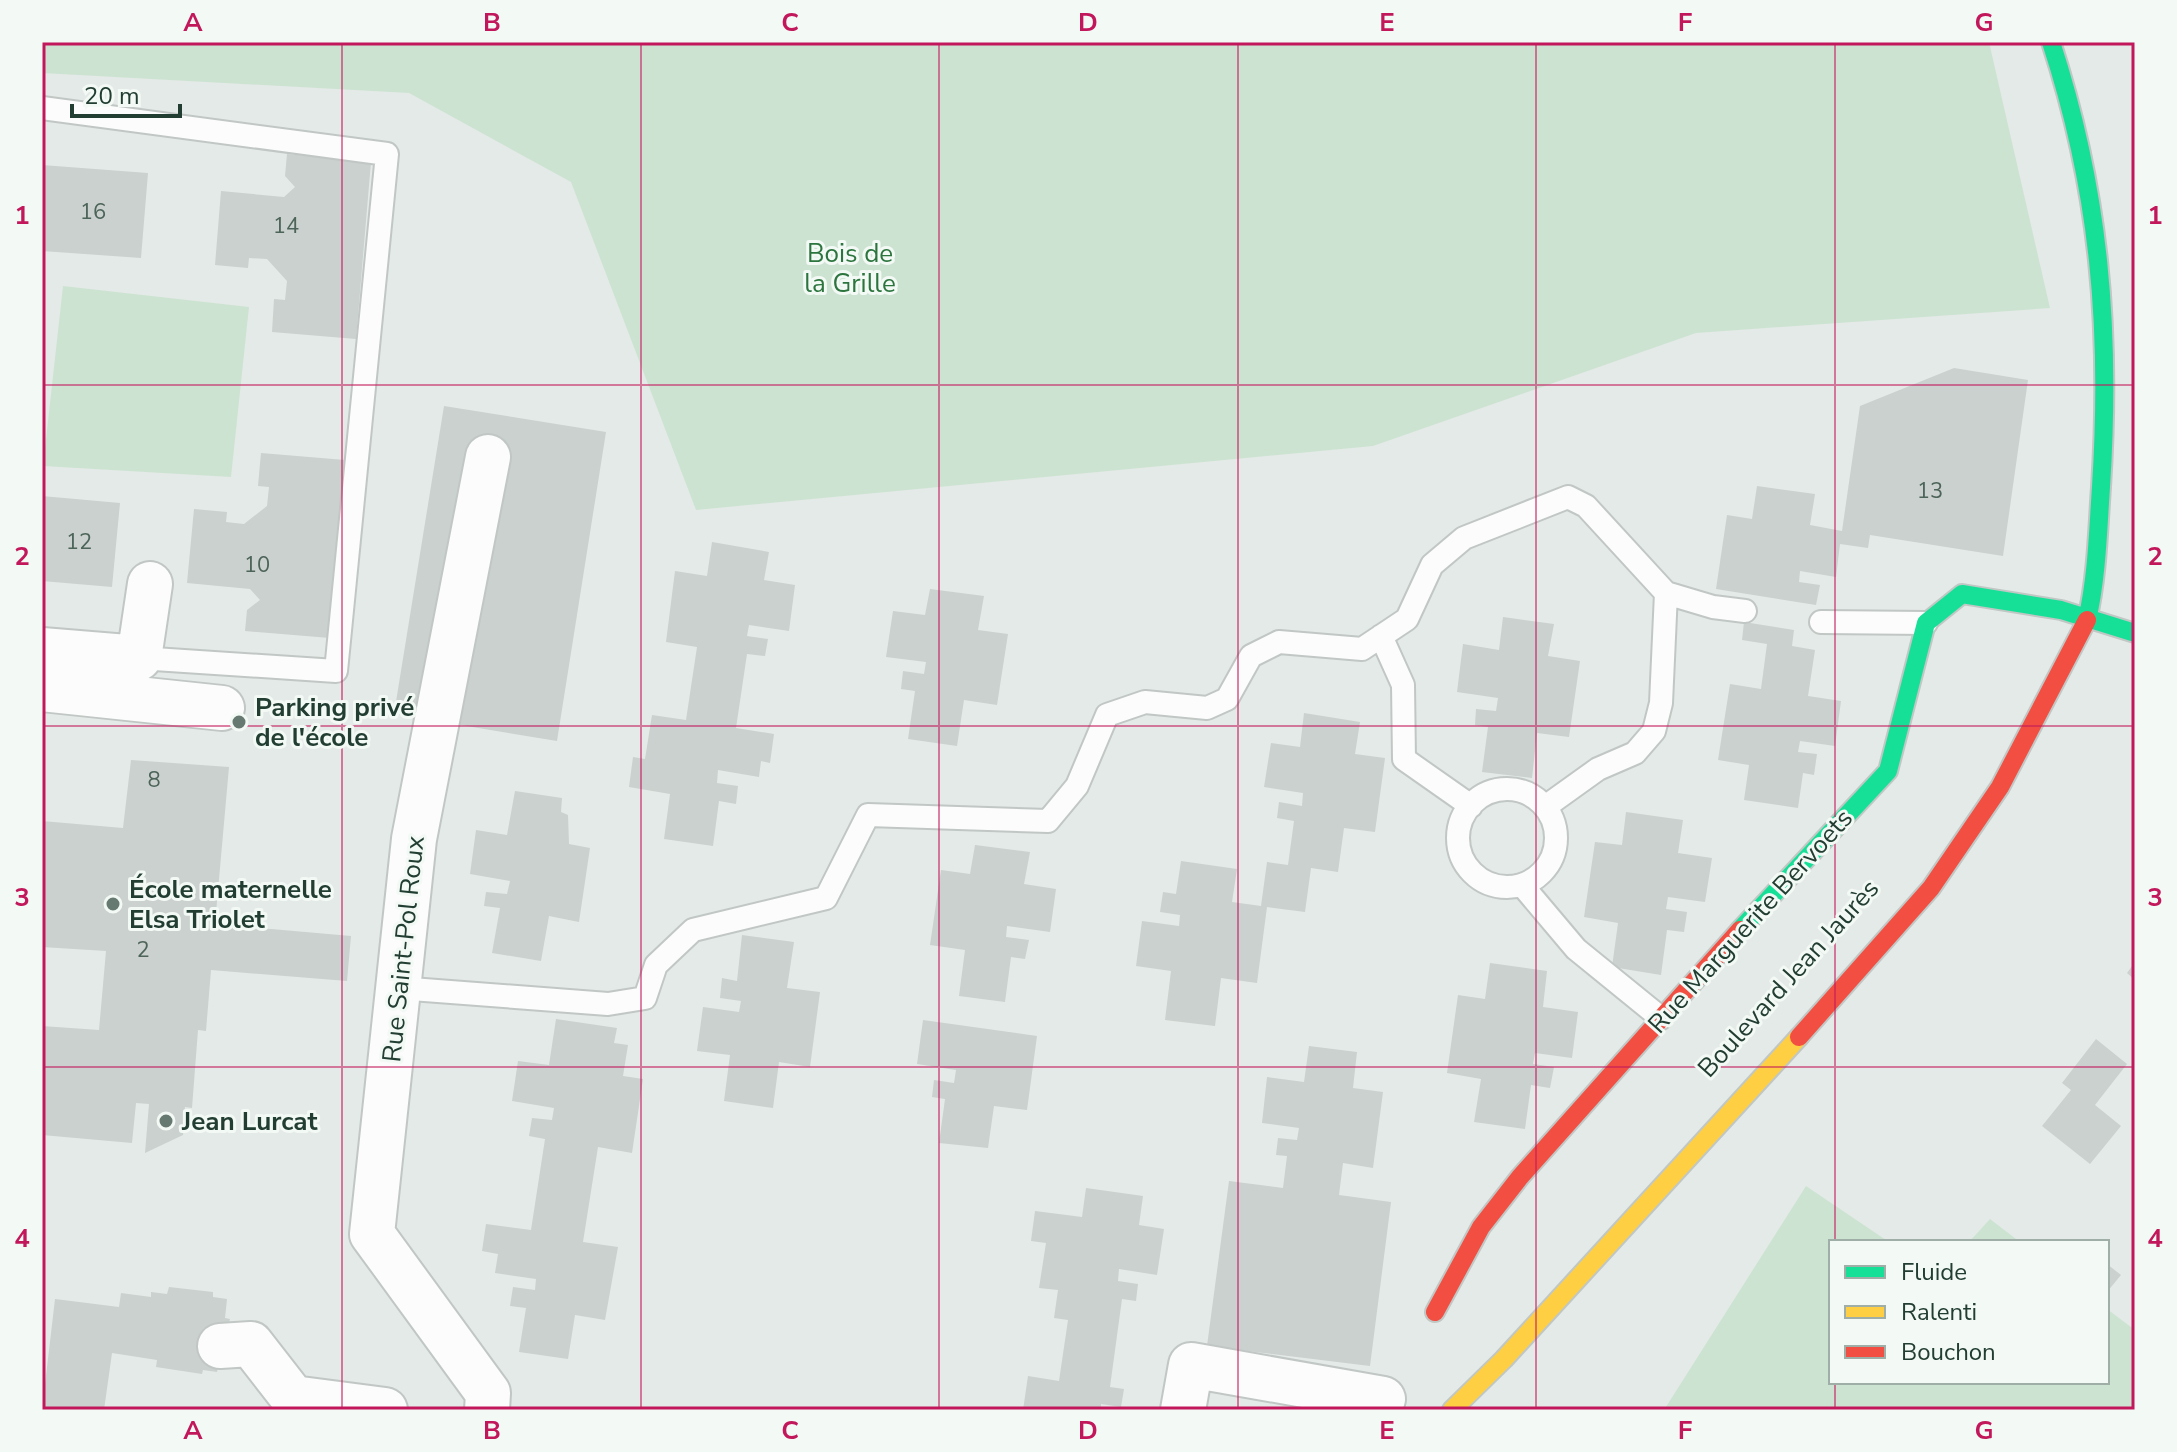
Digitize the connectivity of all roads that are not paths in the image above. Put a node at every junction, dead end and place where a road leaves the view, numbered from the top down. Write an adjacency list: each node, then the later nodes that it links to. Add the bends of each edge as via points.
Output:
1 (2051, 42): 4 (street, Boulevard Jean Jaurès, via 2069,97)
2 (2048, 99): 4 (street, Boulevard Jean Jaurès)
3 (42, 108): 19 (lane, via 387,154 336,671)
4 (2081, 169): 6 (street, Boulevard Jean Jaurès, via 2098,239 2107,388)
5 (488, 457): 25 (street, Rue Saint-Pol Roux, via 414,839)
6 (2097, 515): 7 (street, Boulevard Jean Jaurès); 12 (street, Boulevard Jean Jaurès)
7 (2076, 569)
8 (150, 584): 19 (street)
9 (1666, 593): 11 (lane); 17 (lane, via 1586,506 1568,497 1464,538 1432,565 1407,619); 23 (lane, via 1661,703 1654,731 1635,753 1598,769)
10 (2064, 603): 12 (street); 14 (street, via 1962,594); 15 (street)
11 (1745, 611)
12 (2088, 618): 16 (street); 35 (street, Boulevard Jean Jaurès, via 2000,787 1931,888 1769,1071)
13 (1821, 622): 14 (lane)
14 (1926, 623): 26 (street, Rue Marguerite Bervoets, via 1888,771)
15 (2053, 628)
16 (2135, 633)
17 (1381, 636): 22 (lane, via 1403,685 1404,759); 25 (lane, via 1362,649 1279,642 1251,656 1227,699 1207,708 1145,702 1107,715 1077,786 1048,821 868,815 826,898 693,930 656,965 645,998 608,1004)
18 (42, 650): 19 (street)
19 (139, 658)
20 (42, 689): 21 (street)
21 (222, 708)
22 (1471, 806): 23 (lane, via 1493,791 1512,789 1530,794); 24 (lane, via 1459,833 1460,852 1470,869 1494,884)
23 (1545, 807): 24 (lane, via 1555,823 1557,842 1545,868)
24 (1522, 885): 26 (lane, via 1576,949)
25 (398, 988): 33 (street, Rue Saint-Pol Roux, via 372,1234 488,1393)
26 (1661, 1018): 29 (street, Rue Marguerite Bervoets, via 1481,1227)
27 (1655, 1166): 28 (street)
28 (1539, 1292)
29 (1435, 1312)
30 (220, 1346): 32 (street, via 251,1344 293,1398)
31 (1383, 1399): 34 (street, via 1191,1365)
32 (385, 1410)
33 (487, 1410)
34 (1183, 1410)
35 (1452, 1410)

